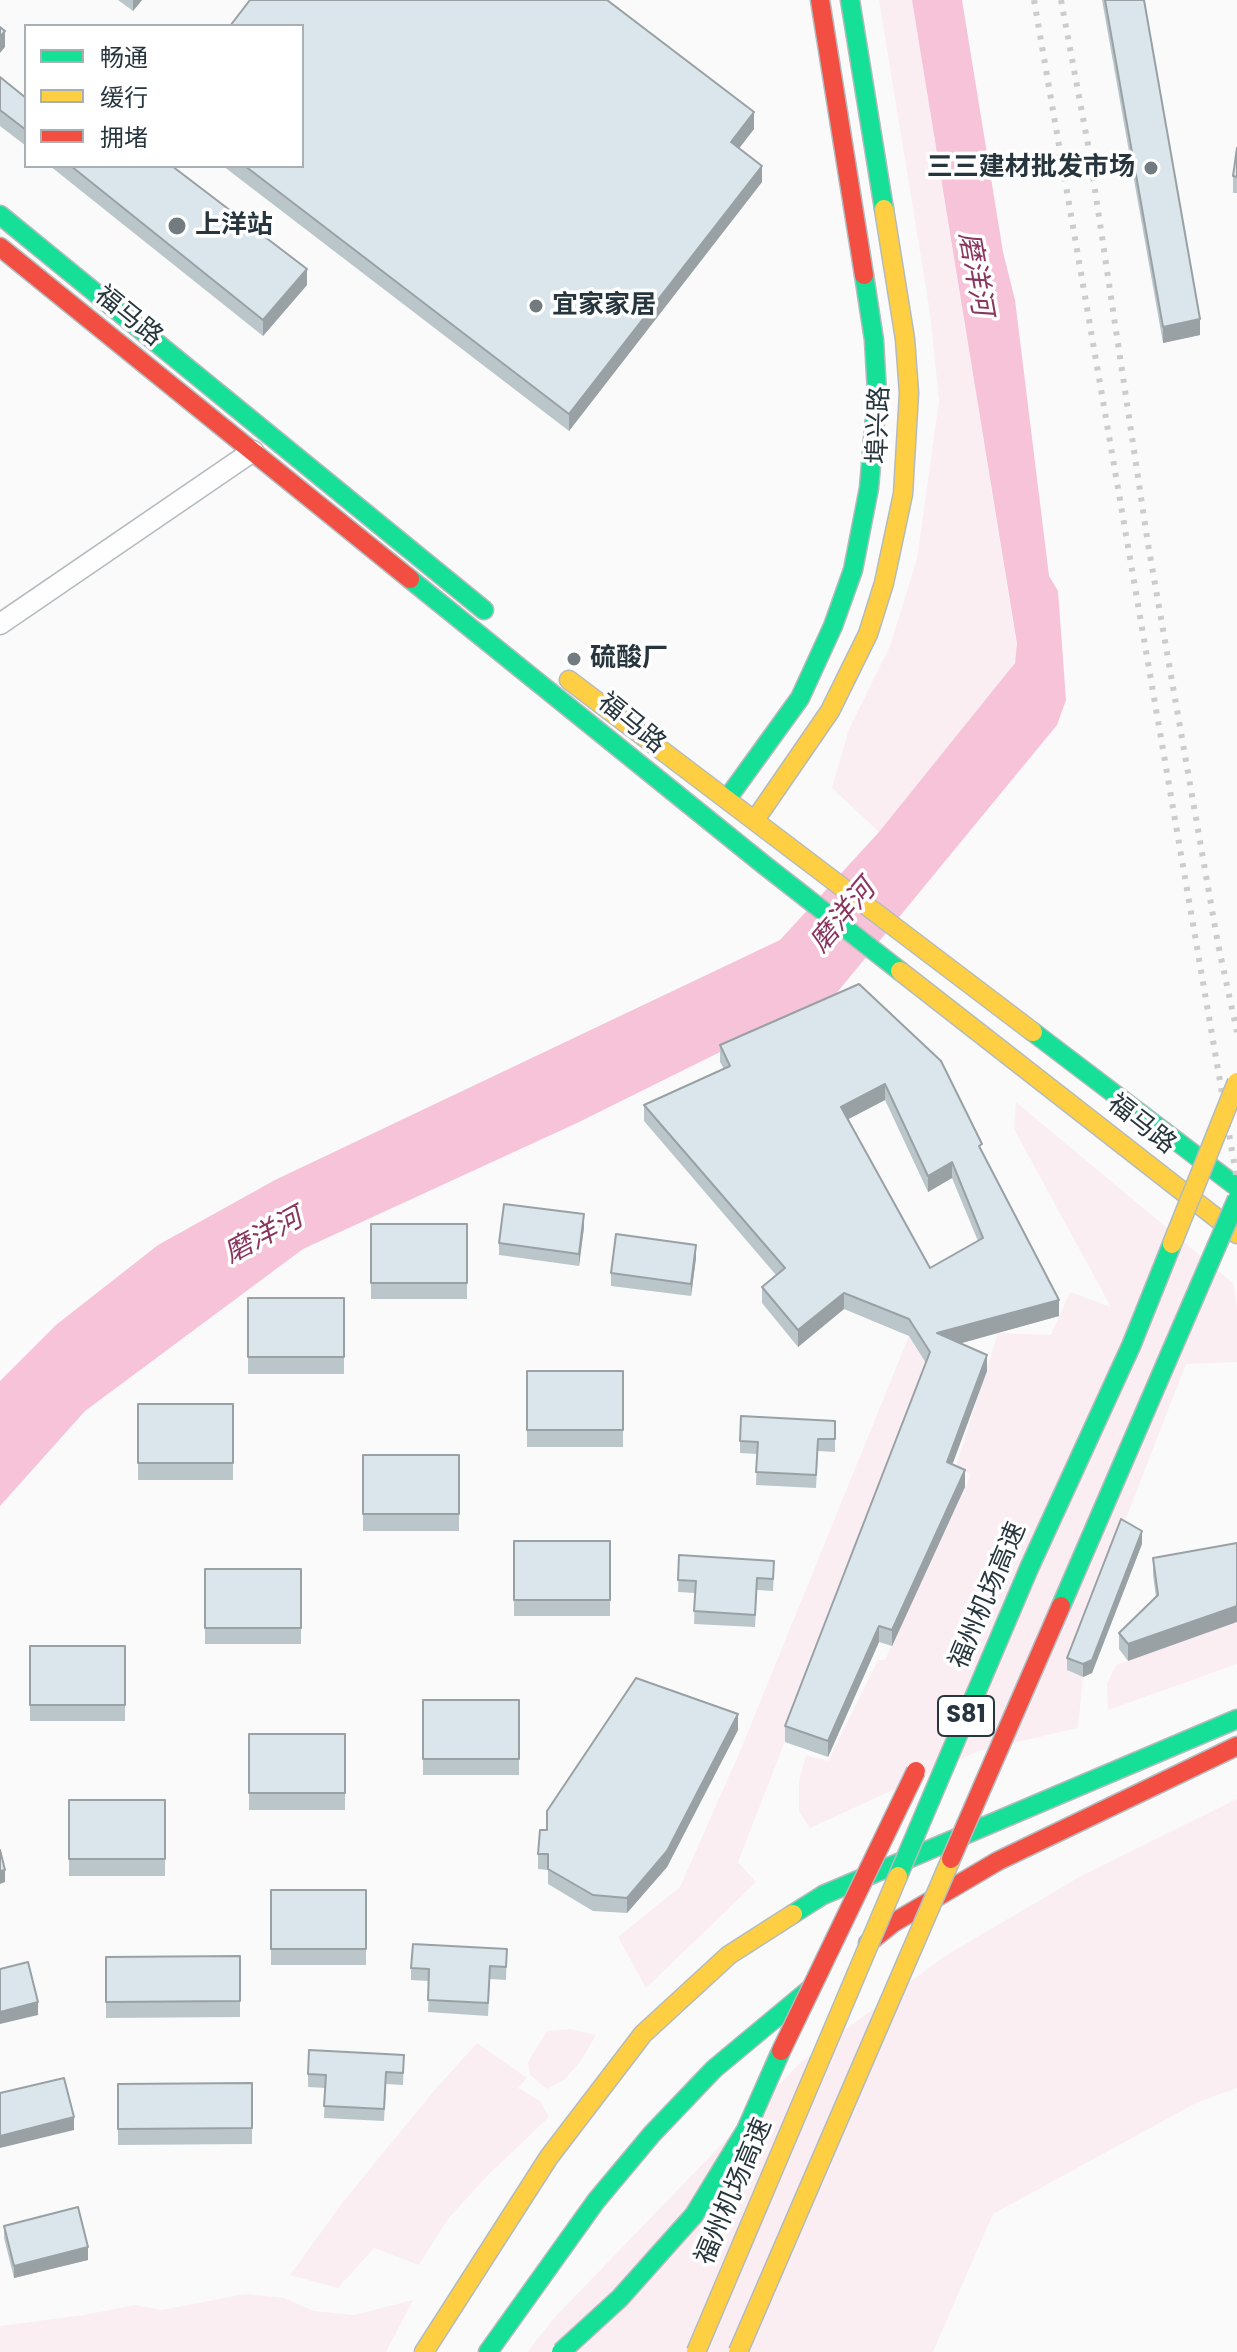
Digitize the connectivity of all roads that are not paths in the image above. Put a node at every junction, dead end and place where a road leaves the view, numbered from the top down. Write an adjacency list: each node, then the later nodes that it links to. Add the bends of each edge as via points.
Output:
1 (820, 0): 9 (main road, 埠兴路, via 874,340 877,393 869,488 853,570 833,626 800,698)
2 (850, 0): 10 (main road, 埠兴路, via 905,339 909,393 903,494 868,634 830,711)
3 (0, 215): 6 (main road, 福马路)
4 (0, 247): 5 (main road, 福马路)
5 (253, 451): 7 (street); 14 (main road, 福马路, via 802,894)
6 (493, 618)
7 (0, 624)
8 (554, 668): 9 (main road, 福马路)
9 (727, 799): 10 (main road, 福马路)
10 (755, 820): 12 (main road, 福马路)
11 (1237, 1082): 15 (main road, 福州机场高速 / S81, bridge, via 1131,1346)
12 (1237, 1187)
13 (1237, 1199): 24 (main road, S81, bridge)
14 (1237, 1234)
15 (1030, 1566): 16 (main road, bridge); 23 (main road, 福州机场高速 / S81, bridge)
16 (954, 1695)
17 (1237, 1719): 20 (main road, via 823,1895 729,1955 643,2034 549,2157)
18 (1237, 1746): 21 (main road, via 998,1861 893,1923 781,2012 714,2069 652,2134 596,2201)
19 (927, 1750): 22 (main road, bridge, via 746,2130 694,2215 620,2298)
20 (424, 2352)
21 (488, 2352)
22 (561, 2352)
23 (696, 2352)
24 (738, 2352)

